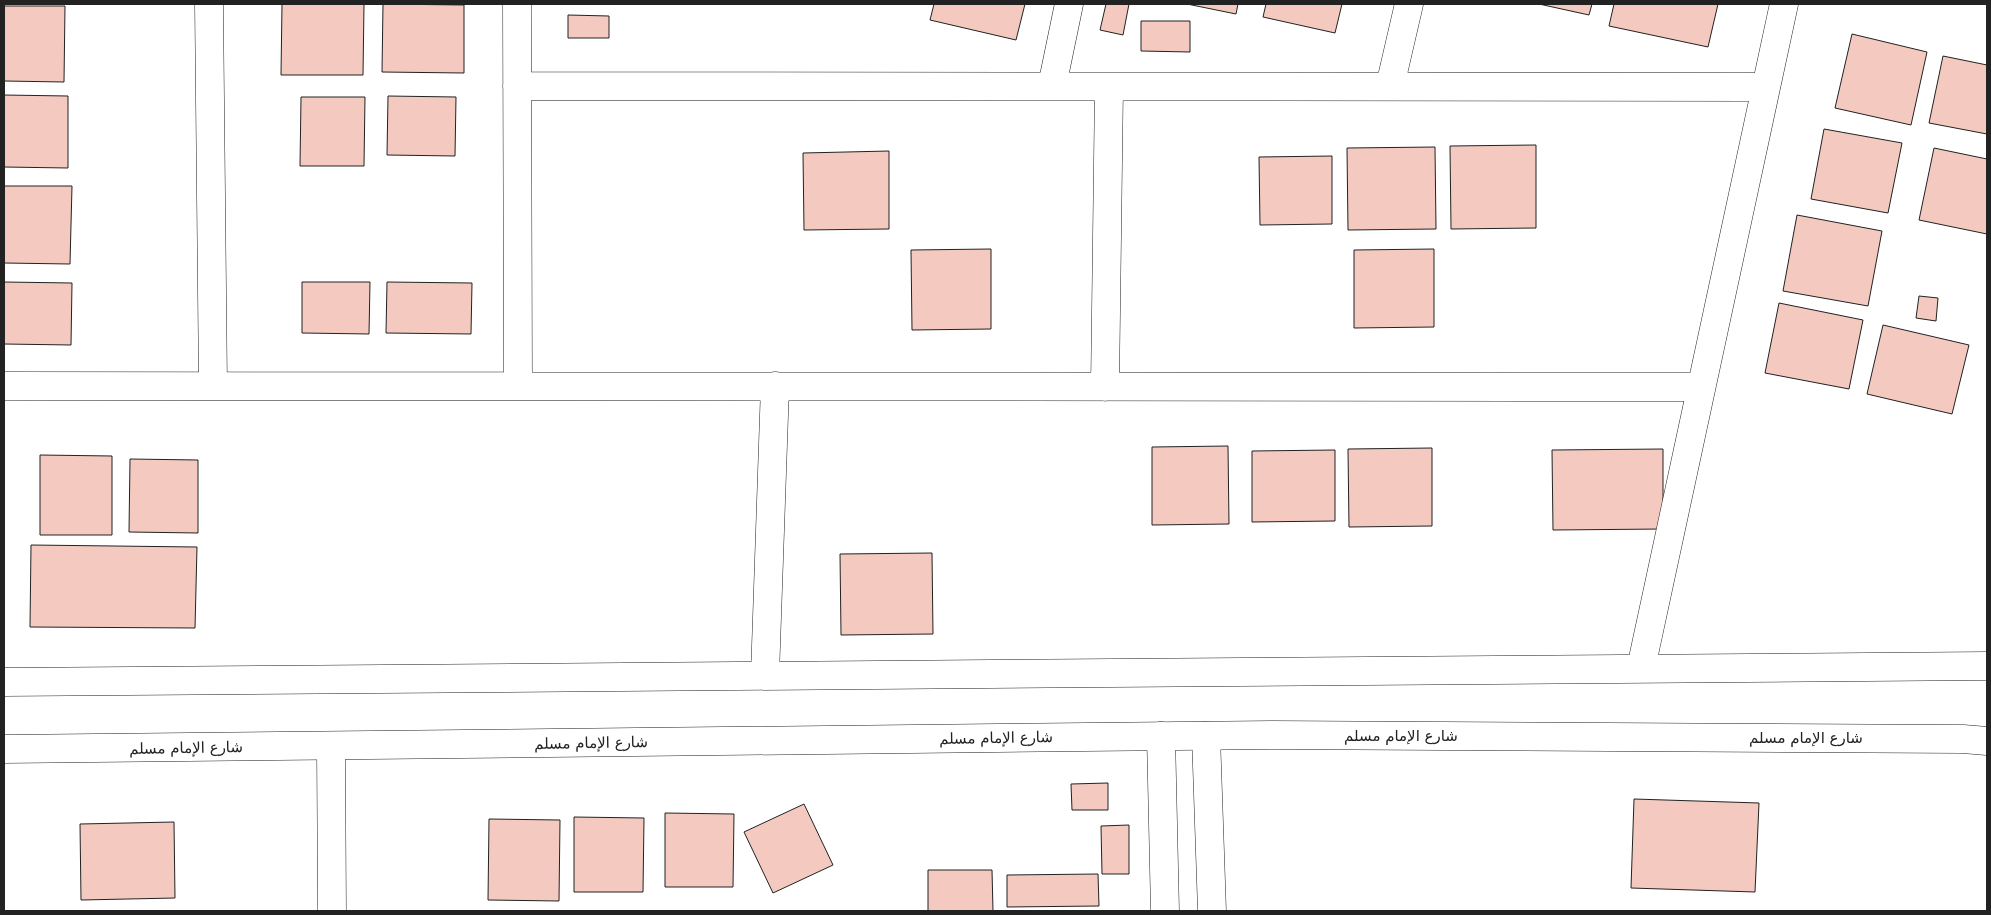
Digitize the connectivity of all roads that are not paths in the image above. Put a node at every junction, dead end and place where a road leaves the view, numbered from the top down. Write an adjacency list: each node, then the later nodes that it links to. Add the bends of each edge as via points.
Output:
1 (209, 4): 12 (street)
2 (517, 4): 6 (street)
3 (1069, 4): 7 (street)
4 (1409, 4): 9 (street)
5 (1784, 4): 10 (street)
6 (517, 86): 7 (street); 13 (street)
7 (1052, 86): 8 (street)
8 (1109, 86): 9 (street); 15 (street)
9 (1390, 86): 10 (street)
10 (1766, 86): 16 (street)
11 (4, 386): 12 (street)
12 (213, 386): 13 (street)
13 (518, 386): 14 (street)
14 (775, 386): 15 (street); 19 (street)
15 (1105, 387): 16 (street)
16 (1701, 387): 18 (street)
17 (1987, 666): 18 (street)
18 (1641, 668): 19 (street)
19 (765, 674): 20 (street)
20 (4, 682)
21 (1162, 736): 22 (street, شارع الإمام مسلم); 24 (street, شارع الإمام مسلم); 27 (street)
22 (1206, 736): 23 (street, شارع الإمام مسلم); 28 (street)
23 (1987, 741)
24 (331, 746): 25 (street, شارع الإمام مسلم); 26 (street)
25 (4, 749)
26 (332, 911)
27 (1165, 911)
28 (1212, 911)

